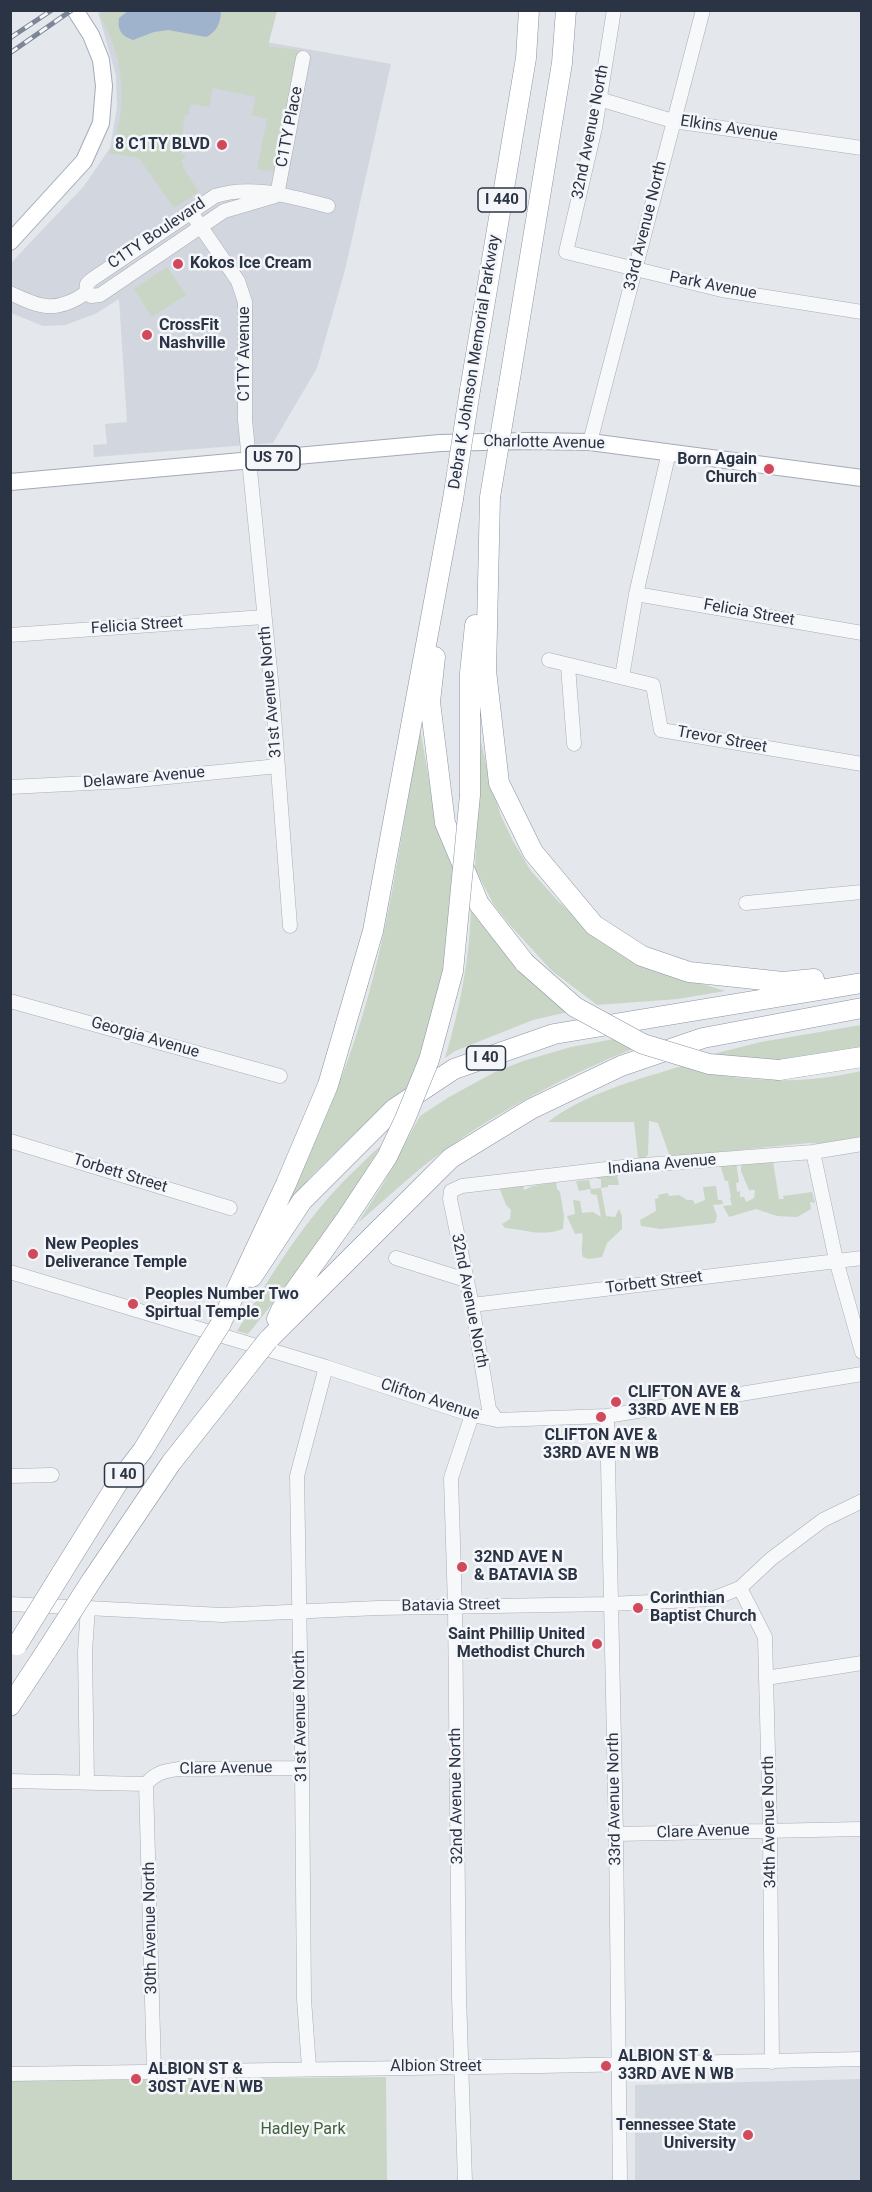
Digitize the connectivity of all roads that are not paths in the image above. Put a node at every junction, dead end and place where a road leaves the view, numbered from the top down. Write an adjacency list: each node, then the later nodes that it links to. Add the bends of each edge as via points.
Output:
1 (75, 10): 14 (main road, via 101,60 101,123 84,161)
2 (529, 10): 26 (highway, Debra K Johnson Memorial Parkway / I 440, bridge, via 525,58)
3 (566, 10): 25 (highway, I 440, bridge, via 562,63)
4 (614, 10): 7 (street, 32nd Avenue North)
5 (702, 10): 8 (street, 33rd Avenue North)
6 (303, 58): 10 (street, C1TY Place)
7 (599, 99): 8 (street, Elkins Avenue); 15 (street, 32nd Avenue North)
8 (673, 121): 9 (street, Elkins Avenue); 16 (street, 33rd Avenue North)
9 (861, 148)
10 (277, 195): 11 (street, C1TY Boulevard); 12 (street, C1TY Boulevard, via 254,191 228,193); 13 (street, C1TY Boulevard, via 232,207)
11 (328, 206)
12 (190, 211): 13 (street, C1TY Avenue); 18 (street, C1TY Boulevard, via 91,280)
13 (201, 226): 18 (street, C1TY Boulevard, via 100,295); 22 (street, C1TY Avenue, via 244,296)
14 (10, 242)
15 (566, 252): 16 (street, Park Avenue)
16 (635, 270): 19 (street, Park Avenue, via 722,290); 20 (street, 33rd Avenue North)
17 (10, 293): 18 (street, C1TY Boulevard, via 35,305 55,307)
18 (86, 293)
19 (861, 312)
20 (590, 442): 21 (main road, Charlotte Avenue / US 70); 22 (main road, Charlotte Avenue / US 70, via 442,443)
21 (669, 452): 23 (main road, Charlotte Avenue / US 70); 27 (street)
22 (249, 459): 24 (main road, Charlotte Avenue / US 70); 28 (street, 31st Avenue North)
23 (861, 478)
24 (10, 482)
25 (490, 497): 41 (highway, via 486,671 499,783 533,852 594,925 642,956 689,972 783,982); 59 (highway, bridge, via 470,673 470,795 453,971 429,1060 387,1157 281,1310)
26 (453, 500): 45 (highway, bridge, via 430,702 445,823 480,904 525,963 575,1007 643,1044 709,1064 779,1070); 58 (highway, via 374,931 328,1085)
27 (636, 594): 29 (street, Felicia Street); 33 (street)
28 (264, 616): 30 (street, Felicia Street); 36 (street, 31st Avenue North)
29 (861, 633)
30 (10, 634)
31 (549, 660): 32 (street, Trevor Street)
32 (568, 666): 33 (street, Trevor Street); 34 (street)
33 (622, 677): 35 (street, Trevor Street, via 653,685 661,730)
34 (574, 744)
35 (861, 764)
36 (278, 766): 37 (street, Delaware Avenue, via 128,781); 40 (street, 31st Avenue North)
37 (10, 787)
38 (861, 892): 39 (street)
39 (746, 903)
40 (290, 926)
41 (861, 975)
42 (861, 983): 58 (highway, I 40, via 554,1034 454,1069 394,1109 302,1201)
43 (10, 1000): 46 (street, Georgia Avenue)
44 (861, 1008): 59 (highway, I 40, via 703,1038 621,1066 531,1109 451,1158)
45 (861, 1057)
46 (280, 1076)
47 (10, 1141): 51 (street, Torbett Street)
48 (861, 1144): 49 (street, Indiana Avenue)
49 (813, 1152): 50 (street, Indiana Avenue, via 632,1166); 54 (street)
50 (462, 1186): 56 (street, 32nd Avenue North, via 451,1191 450,1199)
51 (230, 1208)
52 (396, 1258): 56 (street)
53 (861, 1258): 54 (street, Torbett Street)
54 (836, 1260): 57 (street, Torbett Street); 60 (street)
55 (10, 1272): 61 (street, Clifton Avenue)
56 (466, 1280): 57 (street, 32nd Avenue North)
57 (472, 1305): 65 (street, 32nd Avenue North, via 489,1409)
58 (220, 1325): 75 (highway, I 40, bridge)
59 (269, 1339): 78 (highway, I 40, bridge, via 171,1463)
60 (861, 1352)
61 (326, 1367): 63 (street, Clifton Avenue); 74 (street, 31st Avenue North, via 297,1476)
62 (861, 1374): 64 (street, Clifton Avenue)
63 (472, 1415): 65 (street, Clifton Avenue); 72 (street, 32nd Avenue North, via 451,1478)
64 (607, 1416): 65 (street, Clifton Avenue); 71 (street, 33rd Avenue North)
65 (497, 1420)
66 (52, 1475): 67 (street)
67 (10, 1476)
68 (861, 1501): 69 (street, Batavia Street, via 823,1520)
69 (740, 1588): 71 (street, Batavia Street, via 712,1599); 77 (street, 34th Avenue North, via 765,1637)
70 (10, 1604): 73 (street, Batavia Street)
71 (610, 1604): 72 (street, Batavia Street); 85 (street, 33rd Avenue North)
72 (455, 1606): 74 (street, Batavia Street); 89 (street, 32nd Avenue North)
73 (88, 1607): 74 (street, Batavia Street, via 222,1615); 81 (street)
74 (300, 1612): 79 (street, 31st Avenue North)
75 (14, 1650)
76 (861, 1663): 77 (street)
77 (766, 1678): 84 (street, 34th Avenue North)
78 (10, 1706)
79 (302, 1768): 82 (street, Clare Avenue, via 179,1769 162,1771); 90 (street, 31st Avenue North, via 304,1999)
80 (10, 1781): 81 (street)
81 (87, 1782): 82 (street)
82 (146, 1784): 91 (street, 30th Avenue North)
83 (861, 1828): 84 (street, Clare Avenue)
84 (770, 1830): 85 (street, Clare Avenue); 87 (street, 34th Avenue North)
85 (616, 1834): 88 (street, 33rd Avenue North)
86 (861, 2059): 87 (street, Albion Street)
87 (772, 2062): 88 (street, Albion Street)
88 (619, 2064): 89 (street, Albion Street); 94 (street, 33rd Avenue North)
89 (462, 2066): 90 (street, Albion Street); 93 (street, 32nd Avenue North)
90 (309, 2068): 91 (street, Albion Street)
91 (154, 2071): 92 (street, Albion Street)
92 (10, 2074)
93 (465, 2181)
94 (620, 2181)

